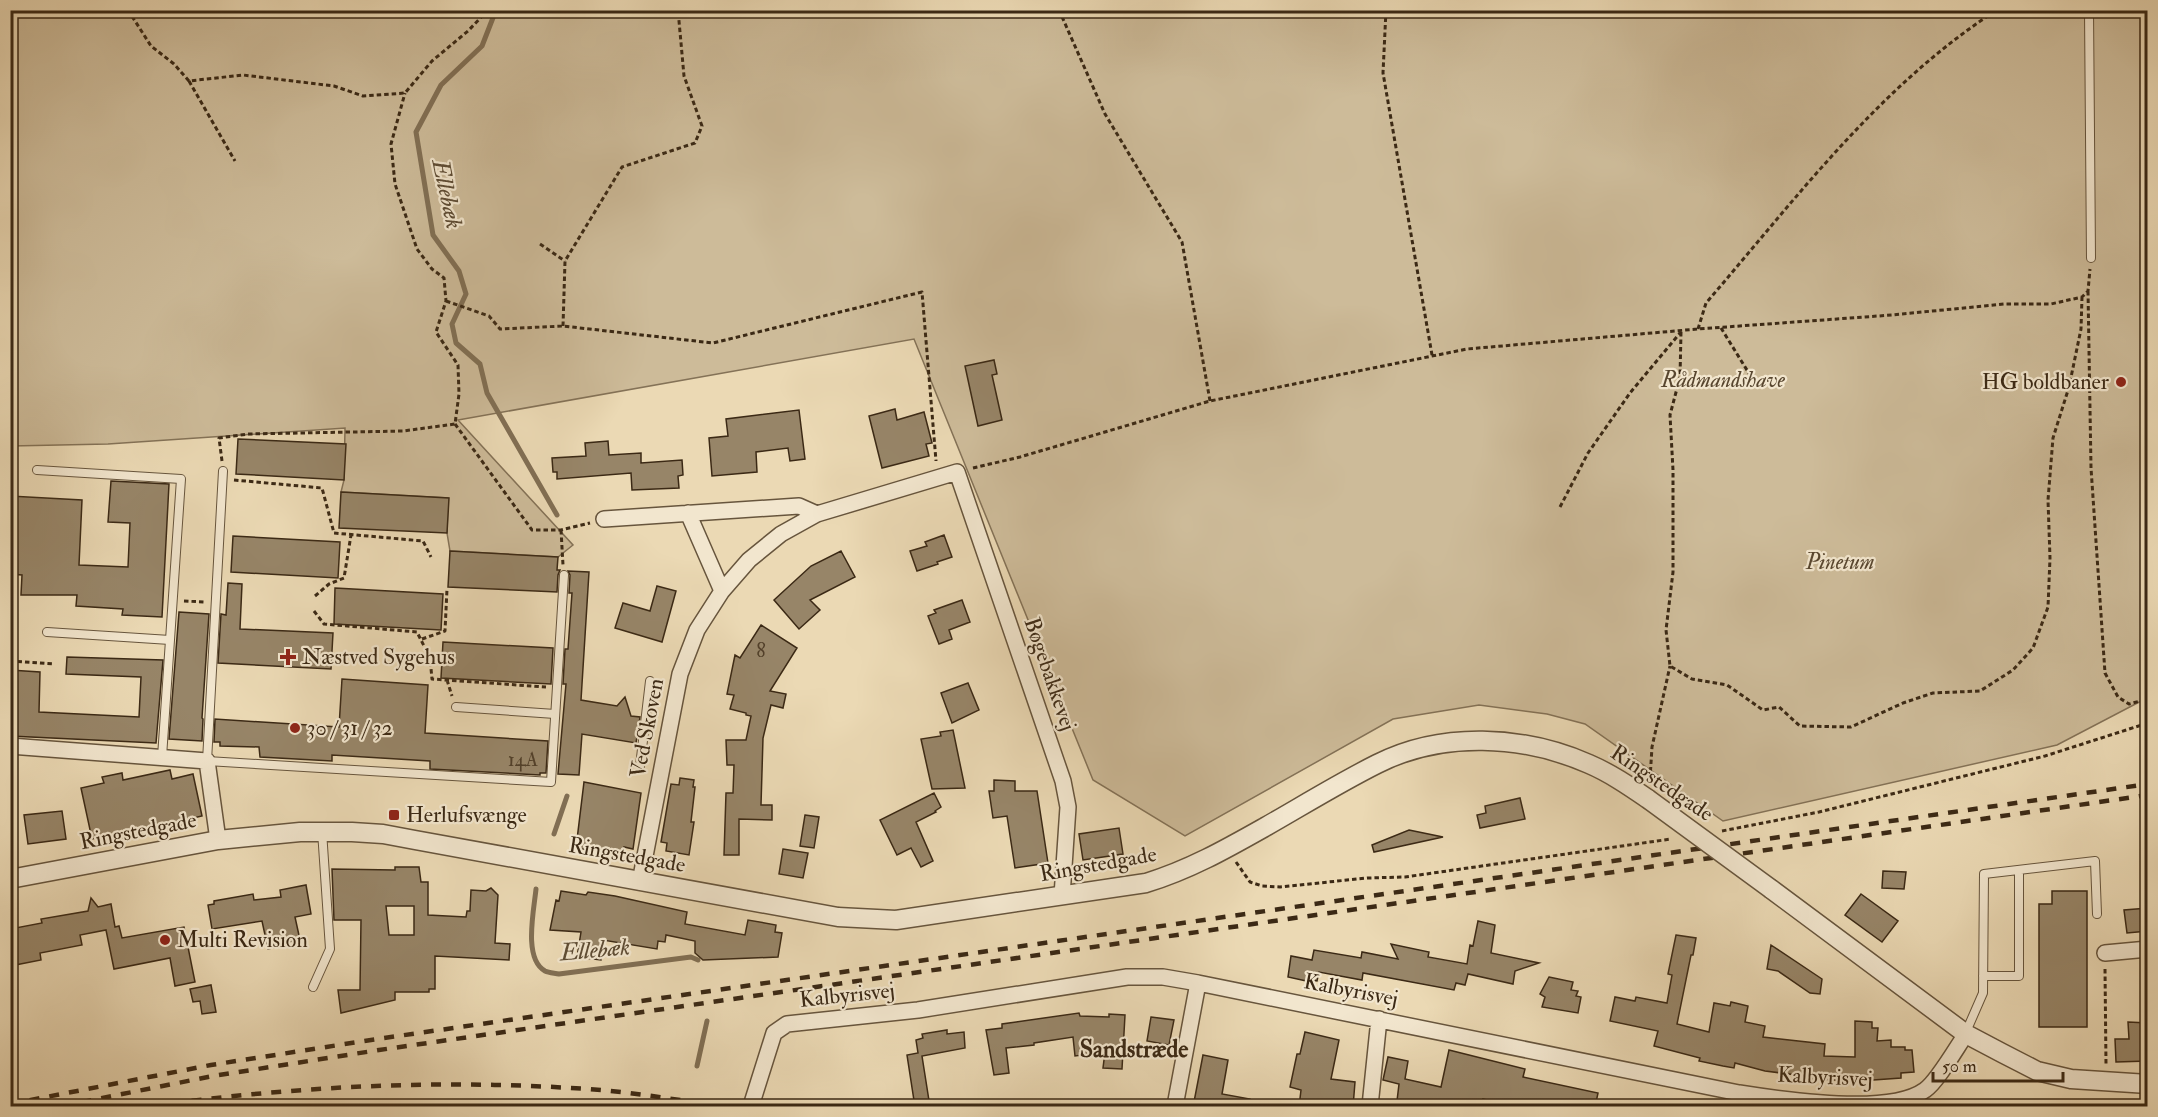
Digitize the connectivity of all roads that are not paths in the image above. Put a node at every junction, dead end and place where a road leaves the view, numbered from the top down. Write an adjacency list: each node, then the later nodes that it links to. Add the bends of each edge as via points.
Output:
1 (2089, 10): 2 (lane)
2 (2091, 258)
3 (37, 470): 12 (lane, via 181,478)
4 (957, 472): 7 (street, Ved Skoven); 25 (street, Bøgebakkevej, via 1063,781 1068,807)
5 (223, 475): 18 (lane)
6 (688, 513): 7 (street, via 799,506); 8 (street); 10 (street)
7 (817, 514): 10 (street, Ved Skoven, via 749,560)
8 (604, 519)
9 (564, 576): 15 (lane)
10 (722, 591): 24 (street, Ved Skoven, via 697,630 680,674)
11 (46, 632): 12 (lane)
12 (170, 640): 17 (lane)
13 (650, 681): 19 (lane)
14 (456, 707): 15 (lane)
15 (555, 714): 18 (lane, via 551,782)
16 (10, 746): 17 (street)
17 (162, 757): 18 (street)
18 (207, 761): 21 (street)
19 (640, 766)
20 (322, 831): 21 (street, Ringstedgade); 24 (street, Ringstedgade, via 383,834); 31 (lane, via 330,949)
21 (218, 840): 23 (street, Ringstedgade)
22 (2019, 870): 26 (lane, via 2095,861); 29 (lane, via 1984,874); 29 (lane, via 2019,975)
23 (10, 879)
24 (640, 882): 25 (street, Ringstedgade, via 863,920 905,919)
25 (1062, 896): 33 (street, Ringstedgade, bridge, via 1173,875 1228,849 1377,764 1414,750 1475,740 1527,744 1590,764 1648,798)
26 (2097, 914)
27 (2148, 949): 28 (street)
28 (2105, 952)
29 (1983, 976): 33 (lane, via 1983,993)
30 (1198, 983): 32 (street, Kalbyrisvej); 35 (street, Kalbyrisvej, via 1163,977 1127,977 918,1010 787,1024 774,1034); 36 (street)
31 (313, 987)
32 (1379, 1019): 33 (street, Kalbyrisvej, via 1738,1094 1807,1103 1906,1100 1927,1089); 37 (street)
33 (1966, 1034): 34 (street, Ringstedgade, via 2037,1071 2071,1079)
34 (2148, 1084)
35 (751, 1107)
36 (1175, 1107)
37 (1370, 1107)

